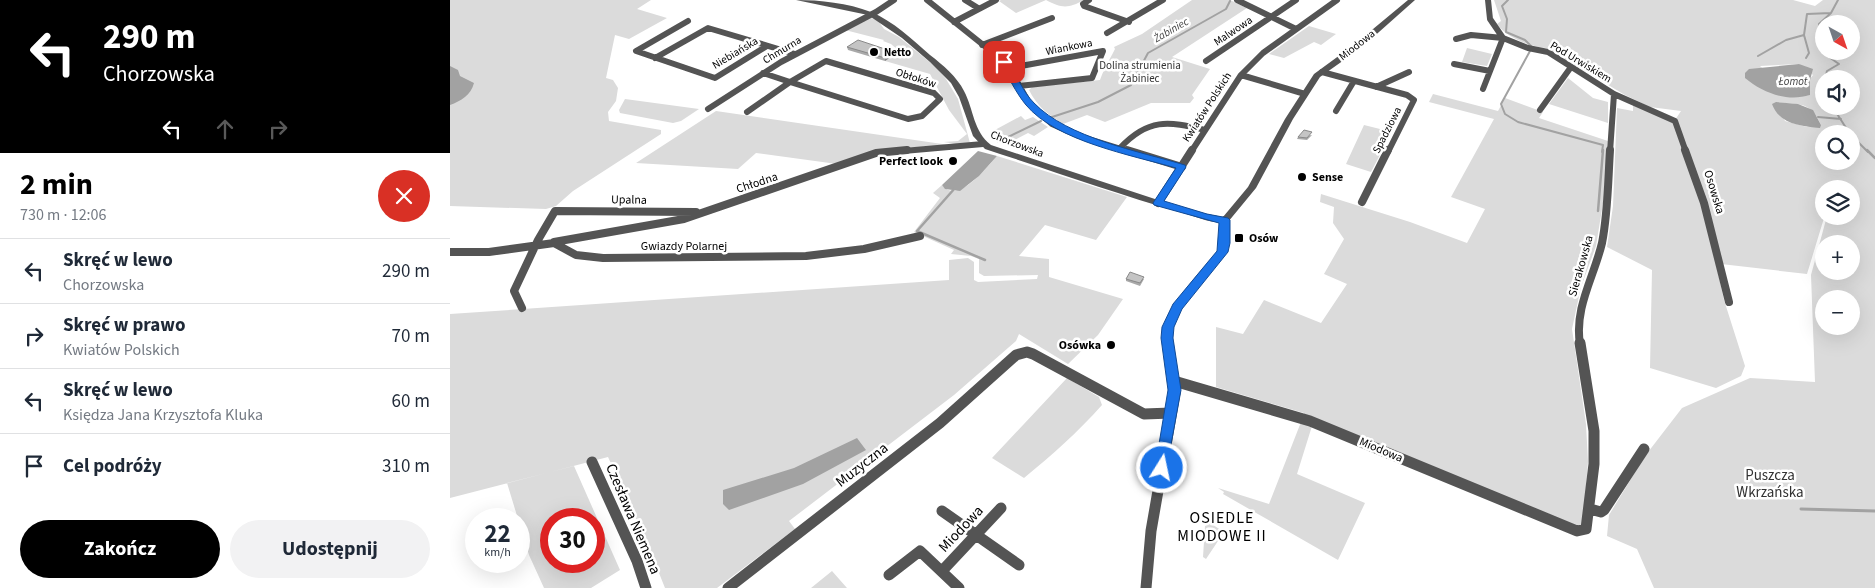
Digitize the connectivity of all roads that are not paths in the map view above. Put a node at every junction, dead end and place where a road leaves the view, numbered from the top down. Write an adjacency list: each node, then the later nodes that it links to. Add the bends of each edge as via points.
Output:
1 (799, 0): 14 (street, Chorzowska)
2 (892, 0): 14 (street)
3 (927, 0): 18 (street)
4 (965, 0): 13 (street)
5 (996, 0): 13 (street)
6 (1090, 0): 19 (street, via 1083,5)
7 (1163, 0): 19 (street)
8 (1237, 0): 15 (street)
9 (1296, 0): 15 (street, Malwowa)
10 (1337, 0): 20 (street, Kwiatów Polskich)
11 (1412, 0): 32 (street, Miodowa)
12 (1488, 0): 22 (street, via 1490,19)
13 (978, 8): 18 (street)
14 (869, 14): 26 (street, Chmurna); 50 (street, Chorzowska, via 890,26 952,79 962,94 974,131)
15 (1271, 17): 20 (street); 28 (street, Malwowa)
16 (1052, 18): 24 (street)
17 (688, 21): 27 (street, Niebiańska, via 636,51)
18 (954, 22): 24 (street)
19 (1129, 22): 21 (street)
20 (1296, 29): 36 (street, Kwiatów Polskich)
21 (1107, 33)
22 (1503, 38): 23 (street, Pod Urwiskiem, via 1471,35); 30 (street, Pod Urwiskiem, via 1548,52); 34 (street)
23 (1456, 39)
24 (982, 45): 31 (street)
25 (768, 46): 26 (street, Niebiańska); 27 (street, Niebiańska, via 708,28); 27 (street, Niebiańska, via 715,78)
26 (795, 54): 35 (street, Chmurna)
27 (655, 58)
28 (1206, 61)
29 (1454, 64): 34 (street)
30 (1571, 67): 43 (street, Pod Urwiskiem); 46 (street)
31 (1010, 68): 39 (street); 39 (street, Wiankowa, via 1107,50 1092,78)
32 (1322, 72): 37 (street, Spadziowa); 42 (street, Miodowa)
33 (1410, 72): 40 (street)
34 (1490, 72): 41 (street)
35 (763, 73): 38 (street, Obłoków); 45 (street, Chmurna)
36 (1241, 75): 42 (street); 49 (street, Kwiatów Polskich)
37 (1354, 81): 40 (street, Spadziowa); 47 (street)
38 (791, 82): 38 (street, Obłoków, via 910,119 922,116 940,99 934,93 826,61); 48 (street, Obłoków)
39 (1019, 86): 51 (street, via 1032,108 1052,124)
40 (1376, 87): 53 (street, Spadziowa, via 1414,100)
41 (1483, 89)
42 (1305, 94): 56 (street, Miodowa, via 1252,188)
43 (1614, 94): 44 (street, Pod Urwiskiem); 68 (street, Sierakowska, via 1605,226 1586,287 1578,331 1594,432)
44 (1647, 108): 60 (street, Osowska, via 1675,121 1680,131 1704,203)
45 (708, 109)
46 (1540, 110)
47 (1336, 111)
48 (747, 112)
49 (1206, 130): 51 (street, via 1160,122 1133,134); 52 (street, Kwiatów Polskich)
50 (983, 144): 54 (street, Chorzowska); 55 (street, Chłodna, via 876,153)
51 (1120, 148): 52 (street)
52 (1182, 167): 54 (street, Kwiatów Polskich)
53 (1362, 202)
54 (1158, 203): 56 (street, Chorzowska)
55 (704, 212): 58 (street, Chłodna, via 642,228); 58 (street, Upalna, via 554,211)
56 (1225, 220): 63 (street, via 1222,252 1177,307 1169,323 1167,338)
57 (920, 236): 58 (street, Gwiazdy Polarnej, via 835,254 751,258 593,256 571,253 561,244)
58 (537, 244): 59 (street, Gwiazdy Polarnej, via 489,252); 61 (street, via 514,291)
59 (450, 252)
60 (1729, 302)
61 (522, 308)
62 (1010, 360): 64 (street, via 1020,354 1033,354 1144,414); 76 (street, Muzyczna, via 940,424)
63 (1174, 381): 64 (street); 70 (street, Miodowa, via 1310,421 1577,531)
64 (1171, 413): 78 (street, via 1152,525)
65 (1644, 449): 68 (street, via 1604,510)
66 (592, 462): 75 (street, Czesława Niemena)
67 (1001, 508): 71 (street, Miodowa)
68 (1590, 509): 70 (street, Sierakowska, via 1588,527)
69 (942, 511): 71 (street)
70 (1583, 530)
71 (976, 535): 72 (street); 73 (street, Miodowa)
72 (1019, 565)
73 (942, 571): 74 (street, Miodowa, via 920,551); 77 (street, Miodowa)
74 (889, 575)
75 (646, 588)
76 (728, 588)
77 (959, 588)
78 (1146, 588)

